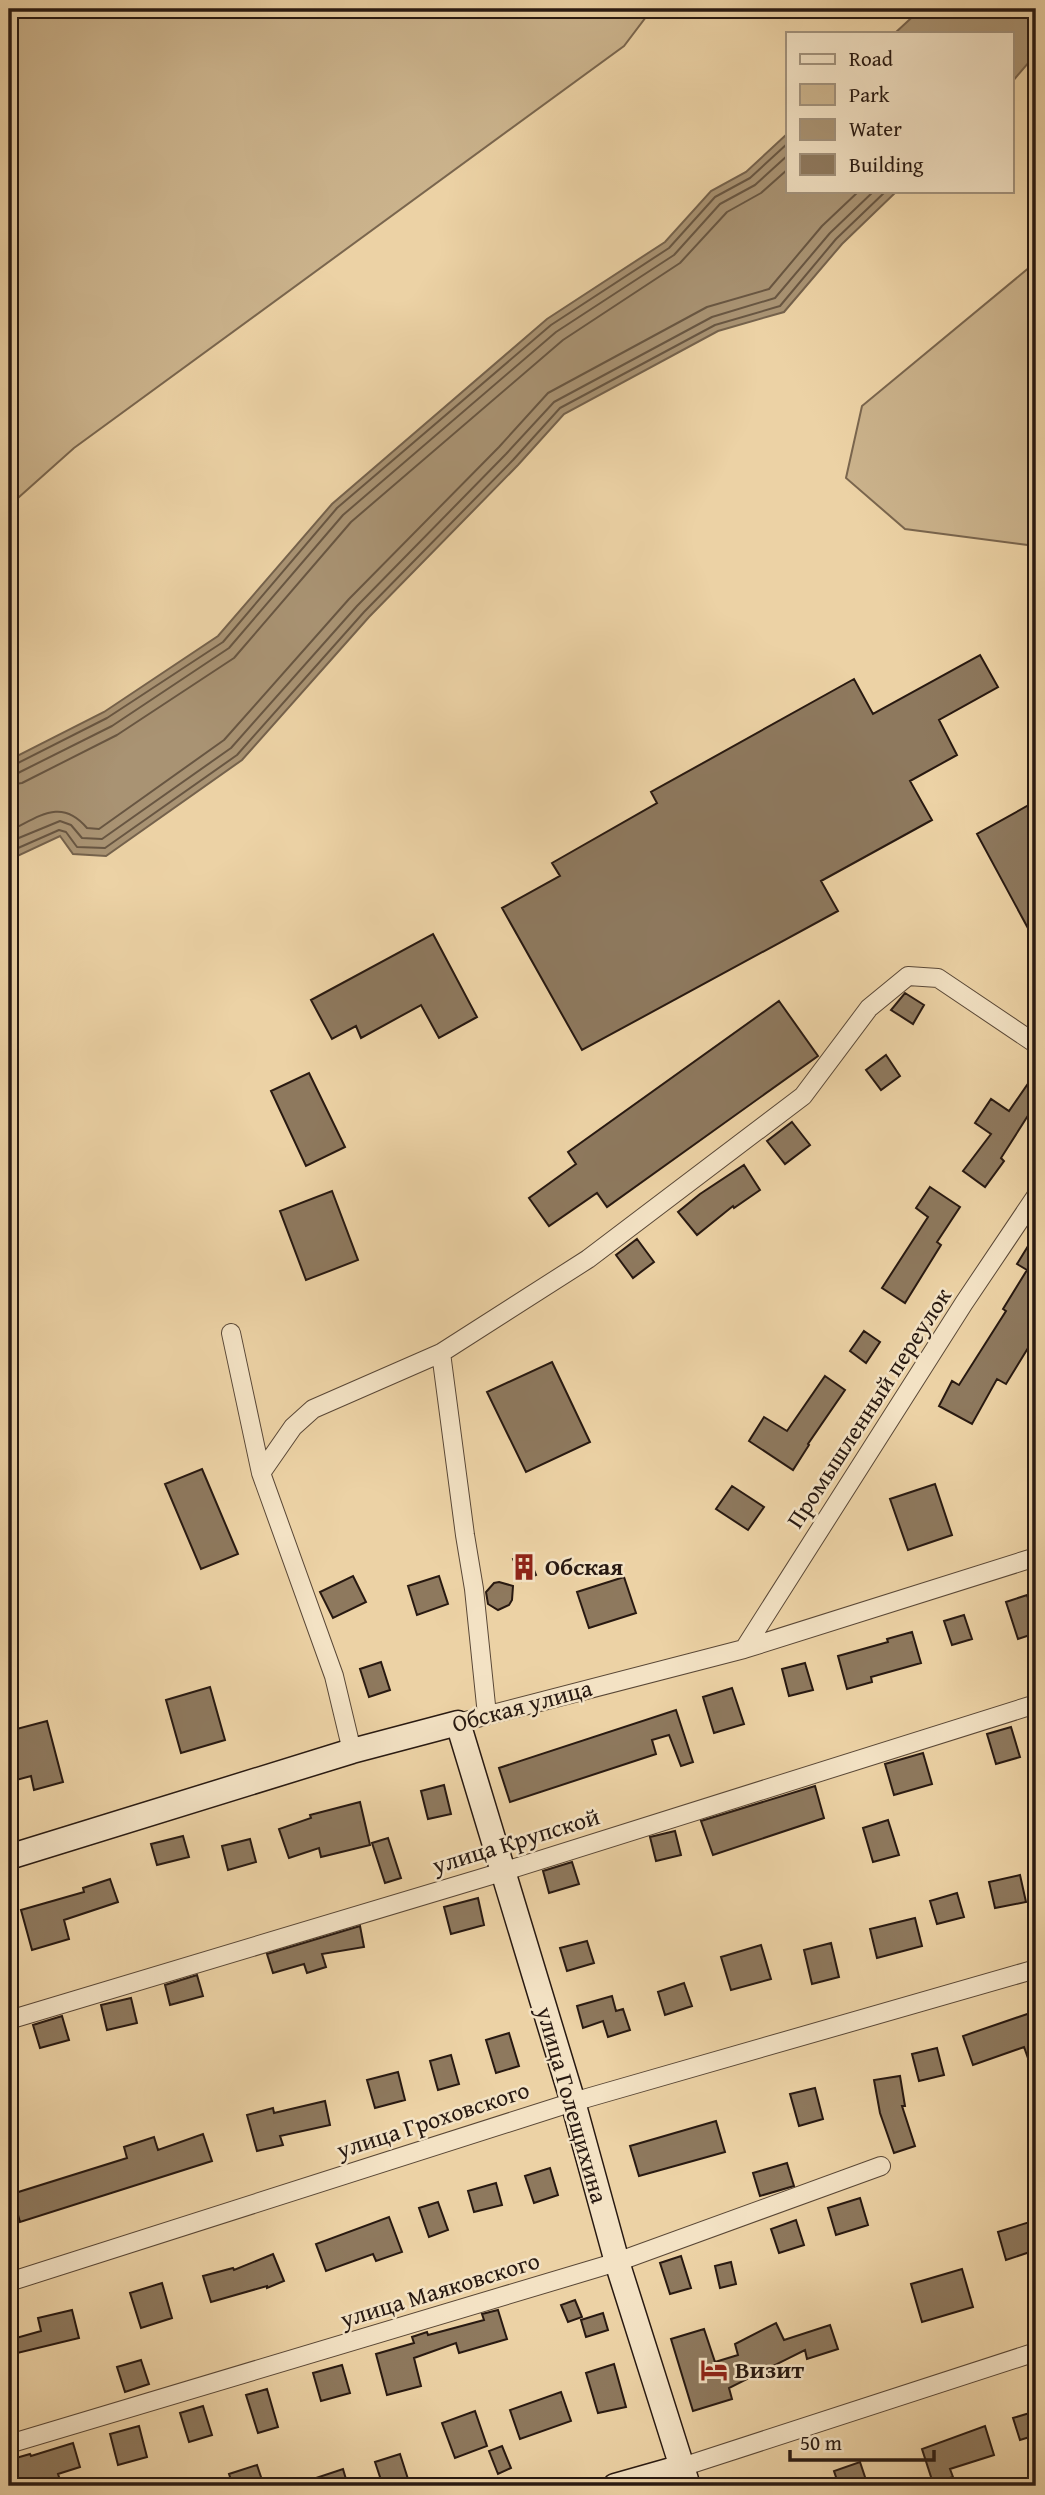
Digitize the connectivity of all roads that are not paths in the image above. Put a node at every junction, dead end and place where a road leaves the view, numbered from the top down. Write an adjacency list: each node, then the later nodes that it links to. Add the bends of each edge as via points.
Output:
1 (1036, 1044): 4 (street, via 938,978 908,976 869,1008 803,1096 588,1259)
2 (1036, 1196): 7 (street, Промышленный переулок)
3 (231, 1333): 5 (street)
4 (441, 1353): 5 (street, via 313,1409 293,1427); 9 (street)
5 (261, 1474): 11 (street, via 334,1676)
6 (1036, 1557): 7 (street, Обская улица)
7 (744, 1649): 9 (street, Обская улица)
8 (1036, 1704): 13 (street, улица Крупской)
9 (487, 1715): 10 (street, Обская улица)
10 (458, 1723): 11 (street, Обская улица); 13 (street, улица Голещихина)
11 (352, 1751): 12 (street, Обская улица)
12 (9, 1857)
13 (502, 1872): 15 (street, улица Крупской); 16 (street, улица Голещихина)
14 (1036, 1969): 16 (street, улица Гроховского)
15 (9, 2020)
16 (573, 2102): 18 (street, улица Голещихина); 19 (street, улица Гроховского)
17 (881, 2166): 18 (street, улица Маяковского)
18 (617, 2262): 21 (street, улица Маяковского); 22 (street, улица Голещихина)
19 (9, 2282)
20 (1036, 2352): 22 (street)
21 (9, 2444)
22 (685, 2477): 23 (street)
23 (615, 2486)

